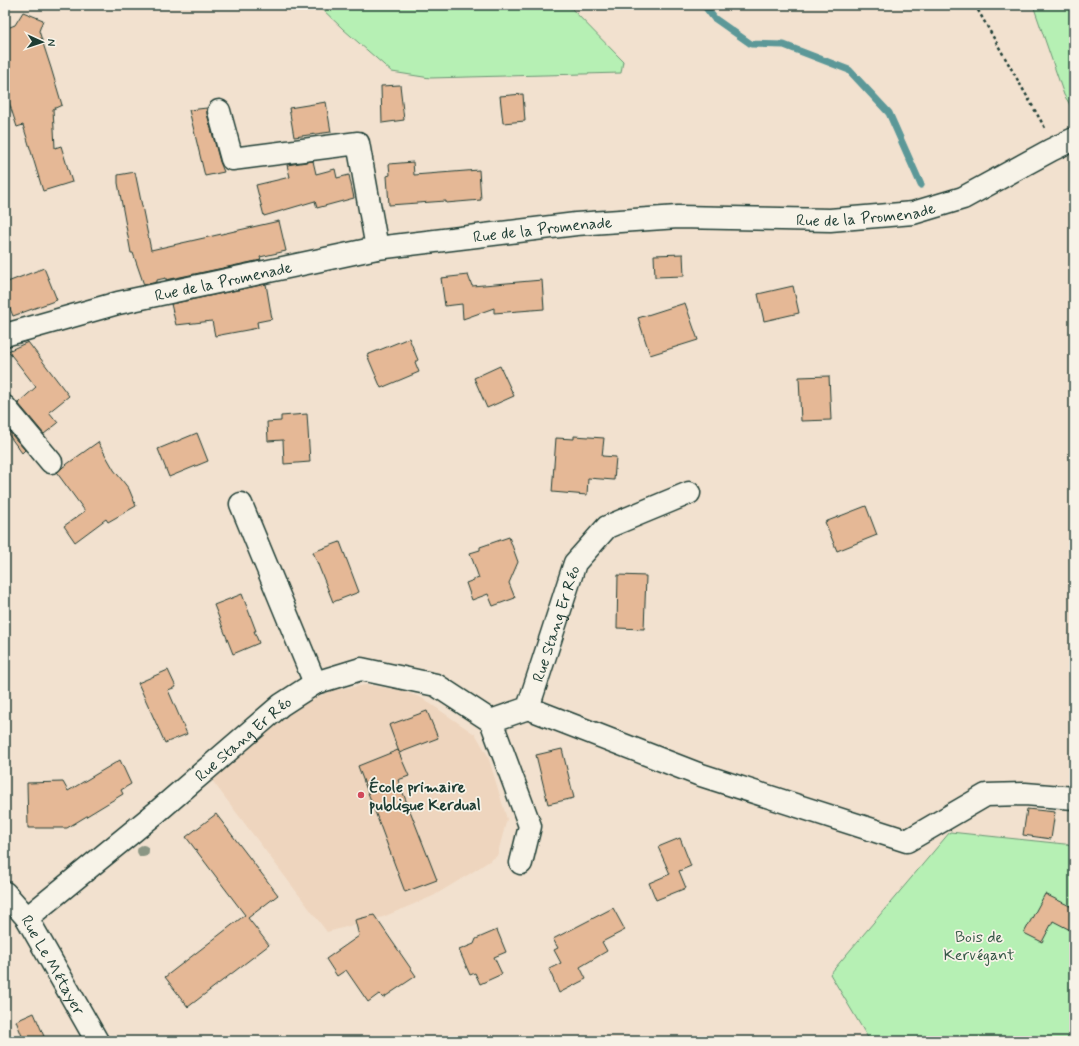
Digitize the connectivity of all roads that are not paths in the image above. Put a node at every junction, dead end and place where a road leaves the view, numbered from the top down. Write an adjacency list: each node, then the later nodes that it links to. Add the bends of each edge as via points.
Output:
1 (219, 111): 3 (street, via 232,159 358,143)
2 (1065, 143): 3 (street, Rue de la Promenade, via 963,198 913,213 830,220 678,217 576,224)
3 (377, 248): 4 (street, Rue de la Promenade, via 118,303)
4 (6, 330)
5 (5, 407): 6 (street)
6 (51, 462)
7 (689, 493): 10 (street, Rue Stang Er Réo, via 607,527 575,563)
8 (241, 504): 9 (street)
9 (315, 683): 11 (street, Rue Stang Er Réo, via 361,669 436,685); 15 (street, Rue Stang Er Réo, via 281,705)
10 (528, 708): 11 (street); 12 (street, via 698,774 907,841 986,795 1025,794)
11 (491, 721): 13 (street, via 530,826)
12 (1074, 798)
13 (521, 863)
14 (5, 893): 15 (street, Rue Le Métayer)
15 (27, 918): 16 (street, Rue Le Métayer)
16 (97, 1041)

